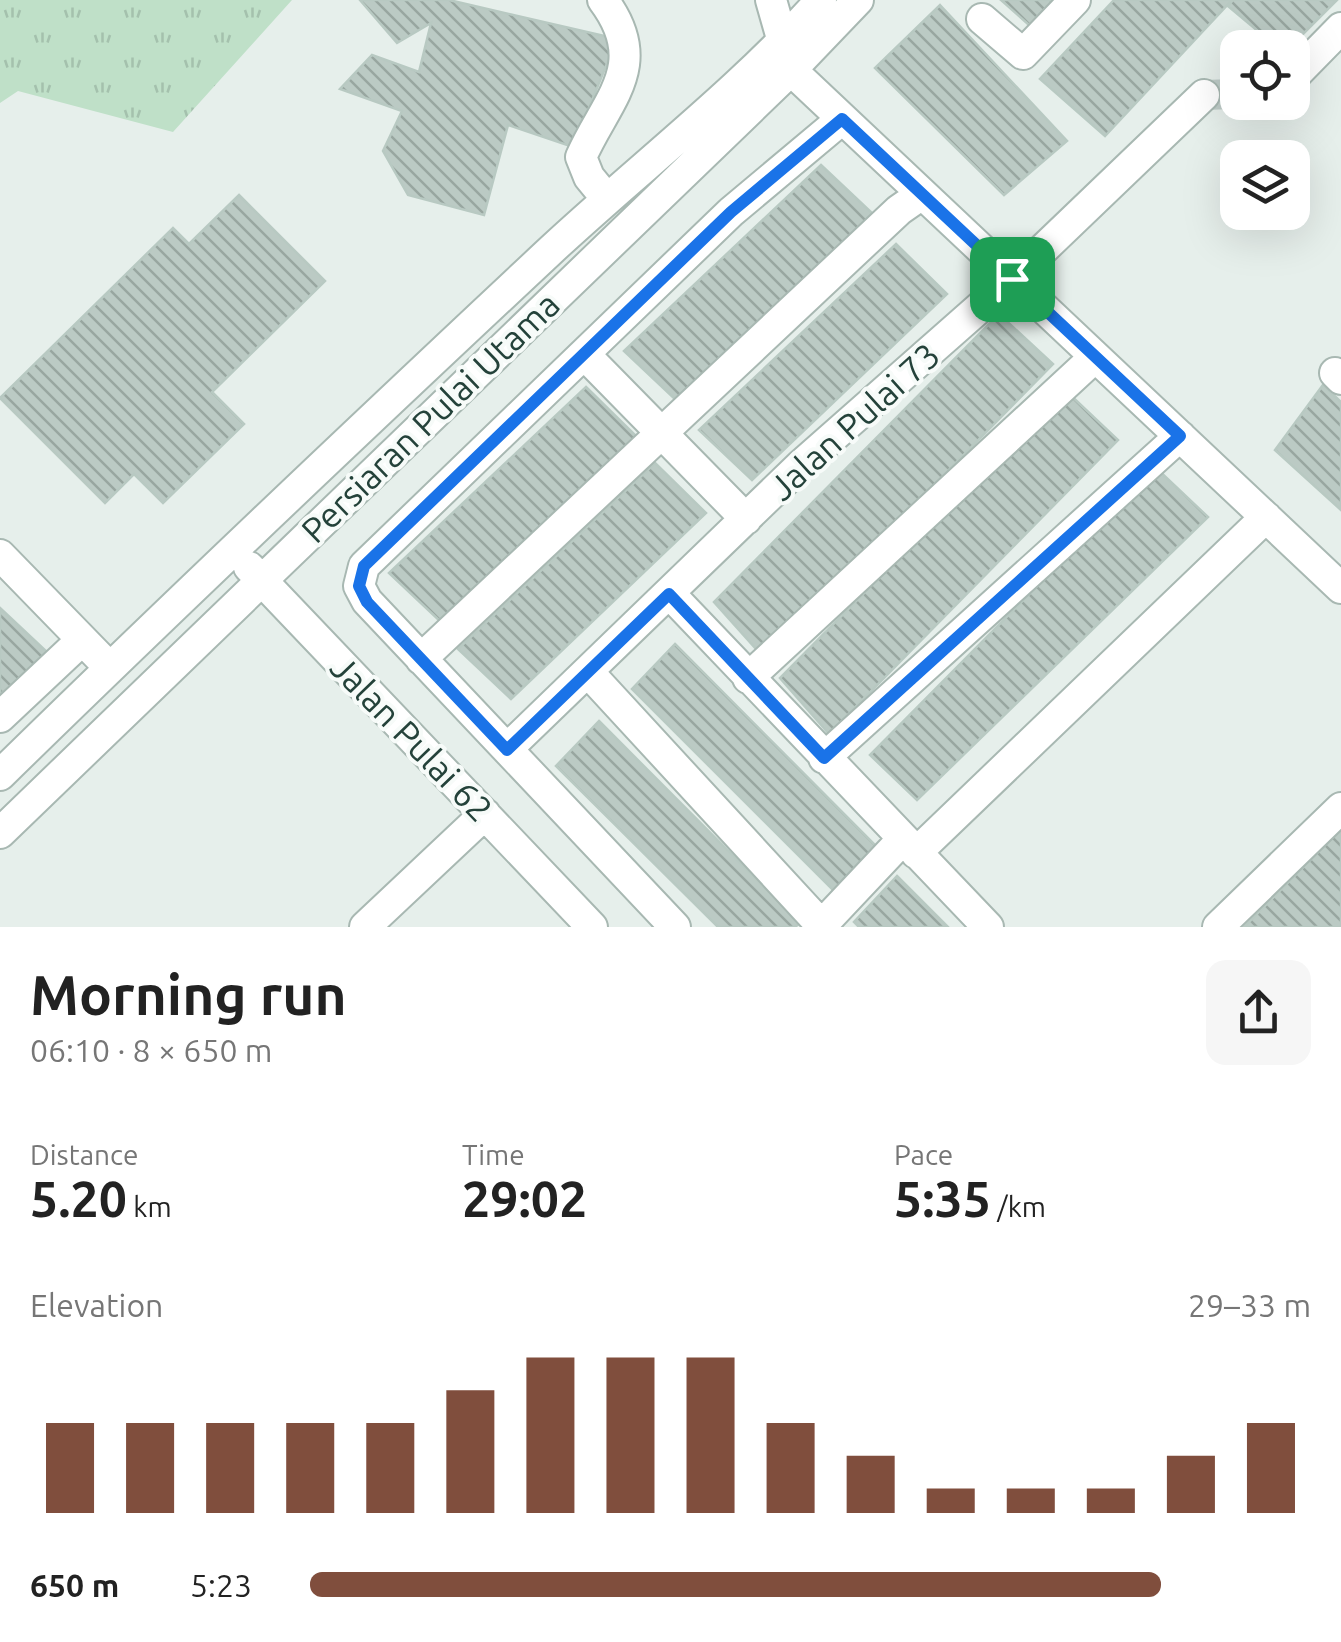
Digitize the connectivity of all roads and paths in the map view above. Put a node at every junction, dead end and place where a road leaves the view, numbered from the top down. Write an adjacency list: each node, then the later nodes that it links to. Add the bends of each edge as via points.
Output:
1 (603, 0): 13 (street, via 619,28 622,77 580,157)
2 (772, 0): 8 (street)
3 (821, 0): 8 (street, Persiaran Pulai Utama)
4 (858, 0): 8 (street, Persiaran Pulai Utama)
5 (1074, 0): 6 (street, via 1023,54)
6 (982, 19)
7 (1341, 28): 9 (street)
8 (786, 57): 11 (street); 13 (street, Persiaran Pulai Utama); 23 (street, Persiaran Pulai Utama)
9 (1310, 60)
10 (1204, 96): 14 (street, Jalan Pulai 73)
11 (842, 119): 12 (street); 15 (street, via 731,212)
12 (922, 194): 14 (street); 17 (street)
13 (607, 199): 21 (street, Persiaran Pulai Utama)
14 (1012, 279): 16 (street); 20 (street, Jalan Pulai 73)
15 (585, 355): 17 (street); 27 (street, via 364,566 359,586 367,602)
16 (1095, 357): 18 (street); 30 (street)
17 (662, 433): 20 (street); 27 (street)
18 (1180, 436): 19 (street); 33 (street)
19 (1266, 517): 24 (street); 38 (street)
20 (746, 518): 25 (street, Jalan Pulai 73)
21 (232, 548): 23 (street, Jalan Pulai 62); 28 (street, Persiaran Pulai Utama)
22 (0, 555): 26 (street)
23 (260, 579): 36 (street, Jalan Pulai 62); 37 (street, Persiaran Pulai Utama)
24 (1341, 588)
25 (669, 594): 29 (street, Jalan Pulai 73); 30 (street)
26 (82, 640): 28 (street); 31 (street)
27 (421, 659): 32 (street)
28 (110, 668): 34 (street, Persiaran Pulai Utama)
29 (589, 673): 32 (street, Jalan Pulai 73); 39 (street)
30 (748, 678): 33 (street)
31 (0, 716)
32 (507, 750): 42 (street)
33 (824, 758): 38 (street)
34 (0, 775)
35 (1341, 808): 44 (street)
36 (485, 814): 40 (street); 41 (street, Jalan Pulai 62)
37 (0, 833)
38 (909, 847): 39 (street); 43 (street)
39 (821, 926)
40 (365, 927)
41 (592, 927)
42 (675, 927)
43 (988, 927)
44 (1218, 927)

